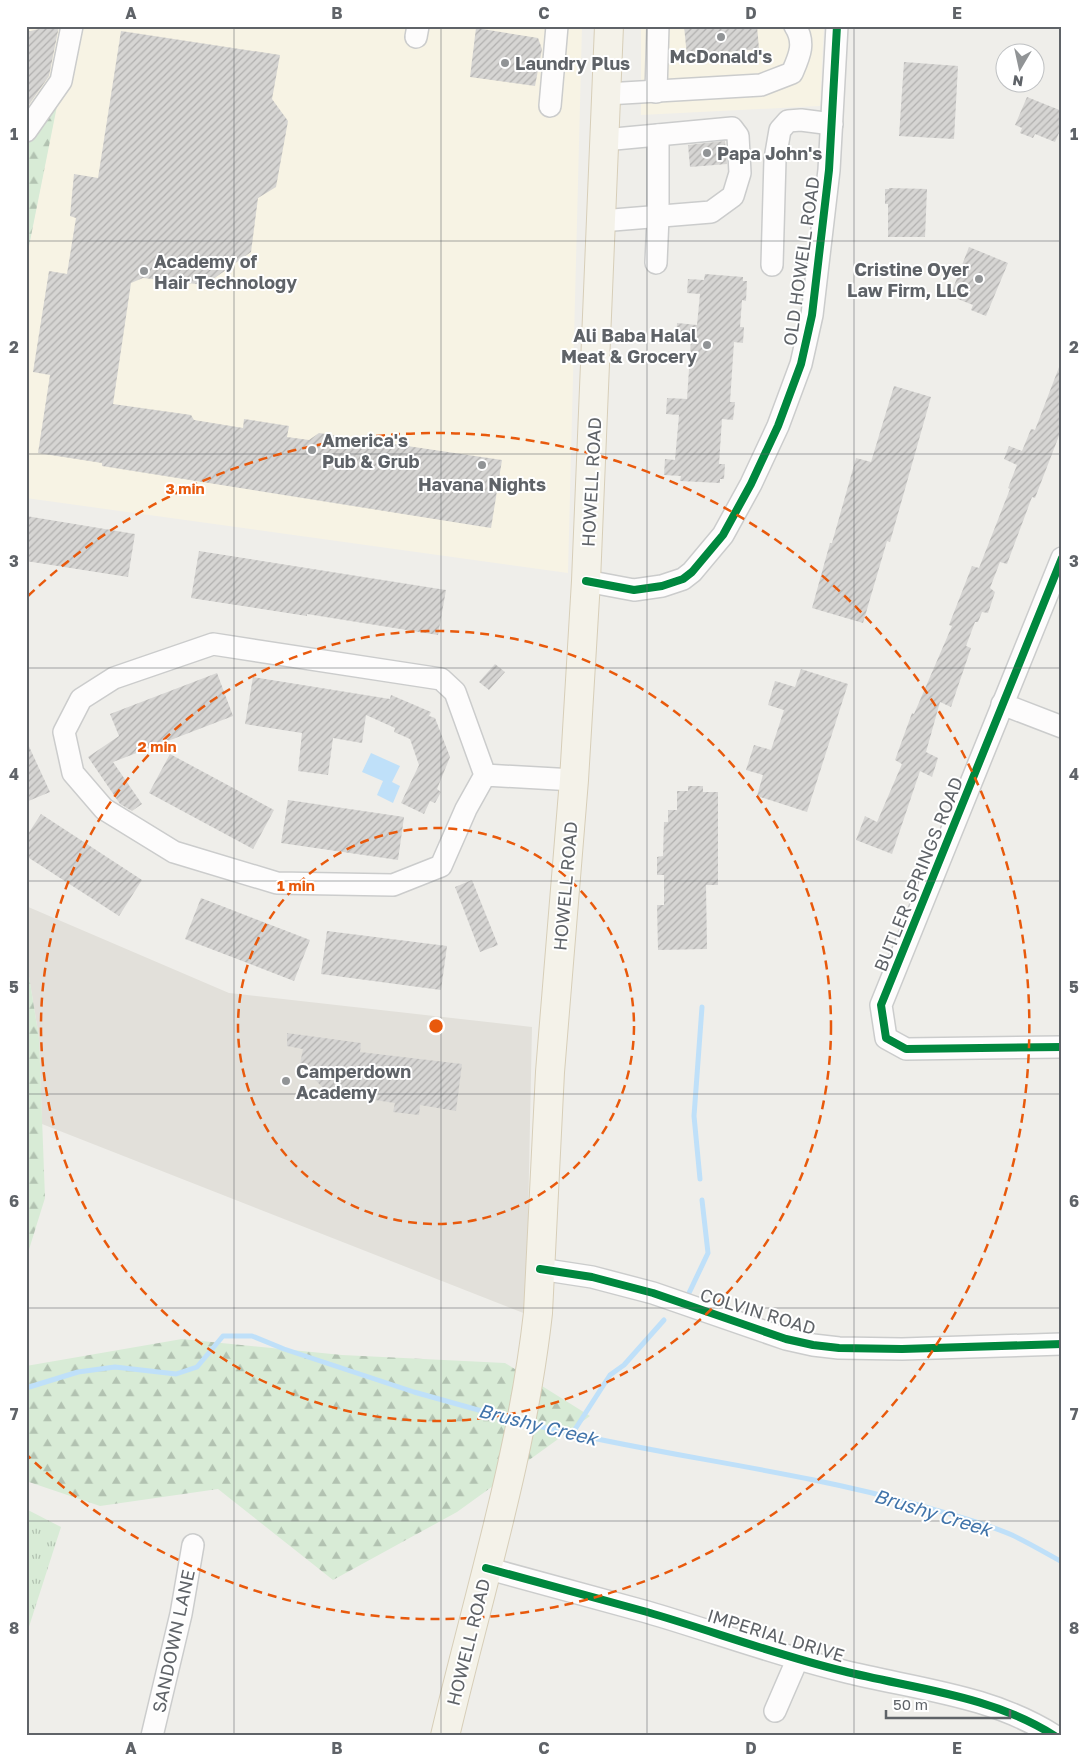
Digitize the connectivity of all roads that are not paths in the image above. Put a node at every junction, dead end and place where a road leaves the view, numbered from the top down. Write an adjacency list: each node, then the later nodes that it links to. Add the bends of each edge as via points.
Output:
1 (72, 26): 11 (street, via 60,81)
2 (557, 26): 9 (street)
3 (609, 26): 8 (main road, HOWELL ROAD)
4 (658, 26): 7 (street)
5 (795, 26): 7 (street, via 800,34 802,52 792,73 761,85)
6 (836, 26): 10 (street, OLD HOWELL ROAD)
7 (656, 92): 8 (street)
8 (606, 94): 13 (main road, HOWELL ROAD)
9 (550, 106)
10 (832, 124): 17 (street, via 788,121 780,130 775,159); 19 (street, OLD HOWELL ROAD, via 812,315 798,372 752,484 723,535 683,579 634,590)
11 (26, 130)
12 (658, 135): 13 (street); 14 (street); 14 (street, via 732,128 738,136 740,173 733,196 711,212)
13 (604, 140): 15 (main road, HOWELL ROAD)
14 (658, 217): 15 (street); 16 (street)
15 (601, 221): 19 (main road, HOWELL ROAD)
16 (656, 263)
17 (772, 264)
18 (1062, 558): 20 (street, BUTLER SPRINGS ROAD)
19 (586, 581): 23 (main road, HOWELL ROAD)
20 (1002, 704): 21 (street); 24 (street, BUTLER SPRINGS ROAD, via 881,1005 886,1038 906,1049)
21 (1062, 727)
22 (485, 775): 22 (street, via 454,692 440,679 213,644 114,678 81,699 64,732 73,773 104,809 174,852 277,883 393,885 441,866); 23 (street)
23 (574, 780): 25 (main road, HOWELL ROAD, via 550,1072)
24 (1062, 1047)
25 (540, 1269): 26 (street, COLVIN ROAD, via 592,1277 653,1293 813,1345 902,1348); 28 (main road, HOWELL ROAD, via 530,1372 513,1463)
26 (1062, 1344)
27 (193, 1545): 31 (street, SANDOWN LANE, via 181,1614)
28 (486, 1568): 29 (street, IMPERIAL DRIVE); 32 (main road, HOWELL ROAD)
29 (798, 1658): 30 (street); 33 (street, IMPERIAL DRIVE, via 842,1671 973,1699 1014,1713)
30 (775, 1711)
31 (152, 1736)
32 (445, 1736)
33 (1055, 1736)

